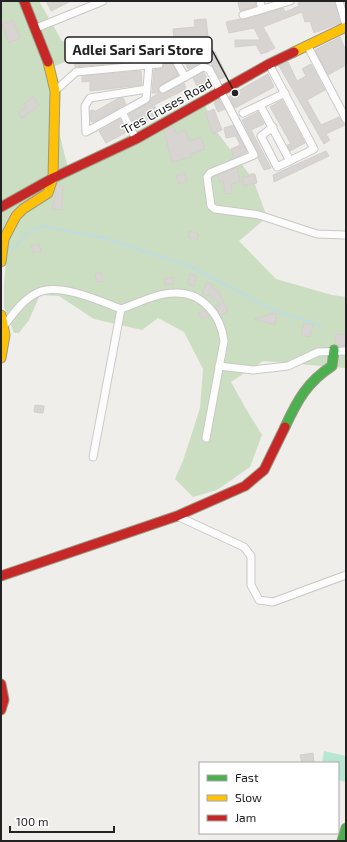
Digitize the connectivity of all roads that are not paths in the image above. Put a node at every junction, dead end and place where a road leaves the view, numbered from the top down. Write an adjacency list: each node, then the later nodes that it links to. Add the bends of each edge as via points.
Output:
1 (24, 1): 9 (main road)
2 (103, 1): 9 (street)
3 (260, 1): 6 (street)
4 (287, 1): 6 (street)
5 (342, 4): 8 (street)
6 (262, 9): 7 (street)
7 (242, 15)
8 (346, 26): 10 (main road, Tres Cruses Road)
9 (34, 29): 18 (main road, via 48,62)
10 (307, 45): 13 (main road, Tres Cruses Road); 24 (street)
11 (177, 63): 15 (street)
12 (159, 64): 14 (street)
13 (269, 64): 19 (main road, Tres Cruses Road); 20 (street)
14 (149, 65): 16 (street); 18 (street, via 76,72)
15 (185, 77): 17 (street); 19 (street, via 206,67)
16 (147, 89): 22 (street, via 146,99); 22 (street, via 90,98 85,106 86,132)
17 (163, 89)
18 (55, 91): 28 (main road)
19 (222, 91): 26 (main road, Tres Cruses Road); 30 (street, via 254,155 210,173 207,177 211,206 215,210 258,215 317,234)
20 (285, 92): 21 (street); 27 (street, via 314,149)
21 (260, 105): 23 (street); 25 (street)
22 (122, 112): 26 (street)
23 (243, 114)
24 (346, 119)
25 (273, 127): 27 (street); 27 (street, via 261,136 277,167)
26 (136, 139): 28 (main road, Tres Cruses Road)
27 (290, 161)
28 (53, 178): 29 (main road, Tres Cruses Road); 31 (main road, via 48,193 22,209 16,216 4,238)
29 (1, 207)
30 (346, 235)
31 (1, 262)
32 (121, 309): 34 (street, via 87,296 49,290 38,292 27,300); 38 (street, via 175,293 189,295 202,301 211,309 223,331); 40 (street)
33 (1, 315): 34 (main road)
34 (4, 326): 37 (main road)
35 (334, 350): 36 (street); 38 (street, via 318,352 288,366 253,370); 41 (main road, via 332,366 318,375 299,397 264,470 245,486)
36 (346, 351)
37 (1, 358)
38 (220, 366): 39 (street)
39 (206, 438)
40 (93, 458)
41 (177, 516): 42 (main road); 43 (street, via 244,547 251,556 251,585 259,600 273,602)
42 (1, 576)
43 (346, 576)
44 (1, 684): 45 (main road, via 4,700)
45 (1, 710)
46 (346, 828): 47 (main road)
47 (342, 841)

